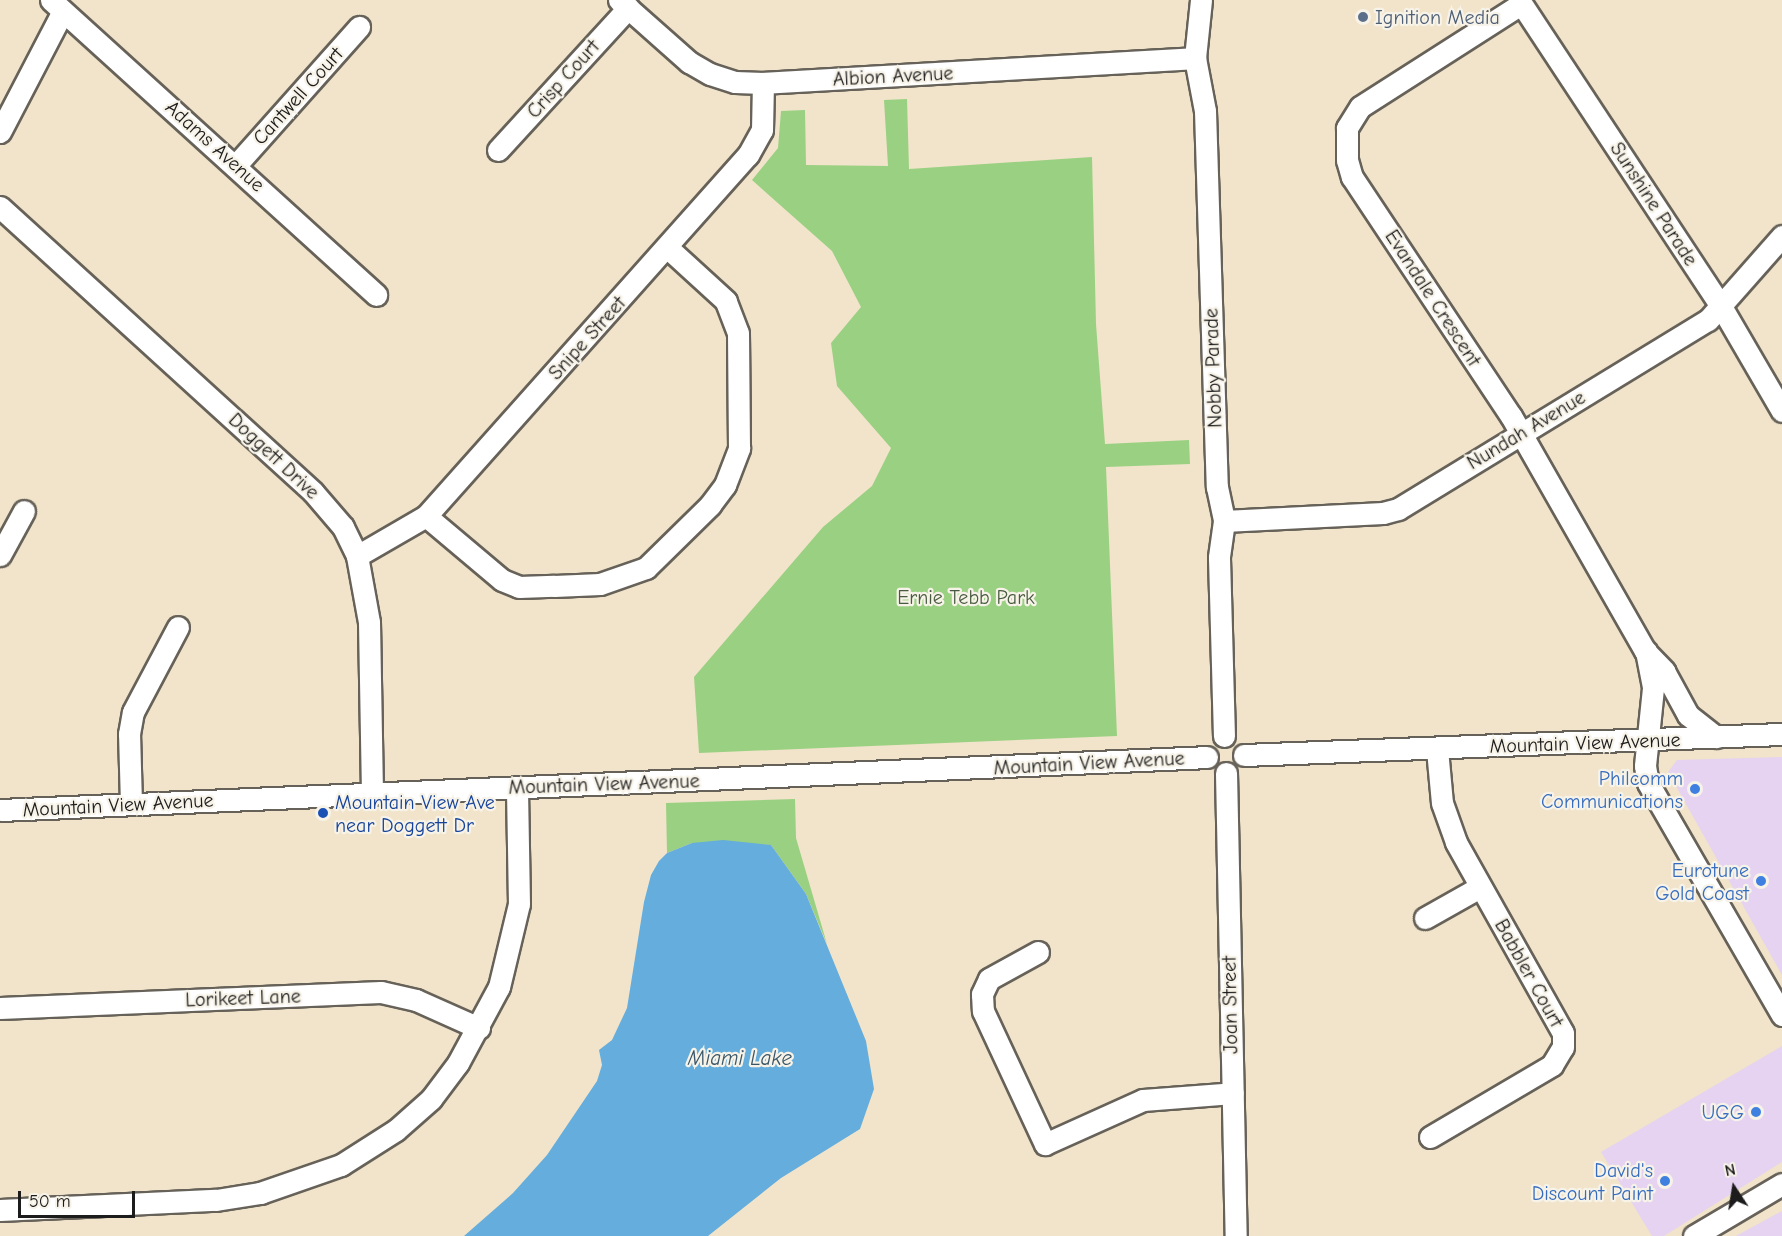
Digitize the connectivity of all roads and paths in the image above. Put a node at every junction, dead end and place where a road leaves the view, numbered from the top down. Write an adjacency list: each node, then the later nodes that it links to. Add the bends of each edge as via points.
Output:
1 (1201, 0): 6 (street, Nobby Parade)
2 (1520, 2): 15 (street, Sunshine Parade); 17 (street, Evandale Crescent, via 1360,107 1351,117 1346,140 1352,177)
3 (624, 4): 7 (street, Albion Avenue, via 700,69 722,79); 9 (street, Crisp Court)
4 (57, 6): 8 (street); 10 (street, Adams Avenue)
5 (359, 27): 10 (street, Cantwell Court)
6 (1195, 58): 7 (street, Albion Avenue); 20 (street, Nobby Parade, via 1205,111 1217,487)
7 (763, 84): 13 (street, Snipe Street, via 758,142)
8 (0, 132)
9 (498, 150)
10 (236, 165): 14 (street, Adams Avenue)
11 (0, 207): 22 (street, Doggett Drive, via 313,492 343,527)
12 (1782, 236): 15 (street, Nundah Avenue)
13 (668, 248): 19 (street, Snipe Street); 19 (street, via 726,301 738,333 740,448 732,470 710,505 646,568 600,584 554,586 519,587 502,580)
14 (376, 295)
15 (1722, 308): 16 (street, Sunshine Parade); 17 (street, Nundah Avenue, via 1622,374)
16 (1782, 411)
17 (1521, 432): 20 (street, Nundah Avenue, via 1398,508 1383,513); 24 (street, Evandale Crescent)
18 (24, 511): 21 (street)
19 (426, 516): 22 (street, Snipe Street)
20 (1224, 521): 26 (street, Nobby Parade, via 1219,558)
21 (0, 555)
22 (357, 556): 34 (street, Doggett Drive, via 369,622)
23 (178, 627): 35 (street, via 133,712 129,735)
24 (1646, 651): 27 (street, Evandale Crescent, via 1664,671 1688,715); 28 (street, Evandale Crescent, via 1653,688)
25 (1782, 734): 27 (street, Mountain View Avenue)
26 (1224, 736): 30 (street, via 1240,743); 31 (street, via 1213,742)
27 (1716, 737): 28 (street, Mountain View Avenue)
28 (1648, 740): 29 (street, Mountain View Avenue); 41 (street, Evandale Crescent, via 1646,774 1655,800)
29 (1437, 749): 30 (street, Mountain View Avenue); 37 (street, Babbler Court, via 1442,803)
30 (1244, 755): 32 (street, via 1237,770)
31 (1207, 757): 32 (street, via 1211,767); 33 (street, Mountain View Avenue)
32 (1226, 774): 43 (street, Joan Street)
33 (517, 787): 34 (street, Mountain View Avenue); 42 (street, via 520,885 516,925 499,987)
34 (372, 794): 35 (street, Mountain View Avenue)
35 (131, 804): 36 (street, Mountain View Avenue)
36 (0, 810)
37 (1480, 887): 38 (street); 44 (street, Babbler Court, via 1559,1021 1563,1047 1552,1065)
38 (1425, 918)
39 (1038, 952): 43 (street, via 989,978 982,994 983,1011 1045,1144 1143,1100)
40 (0, 1008): 42 (street, Lorikeet Lane, via 381,992 417,1000)
41 (1782, 1016)
42 (479, 1028): 46 (street, via 445,1080 408,1120 361,1154 315,1177 223,1200)
43 (1233, 1093): 47 (street, Joan Street)
44 (1430, 1137)
45 (1782, 1184): 48 (street)
46 (0, 1210)
47 (1236, 1236)
48 (1694, 1236)

